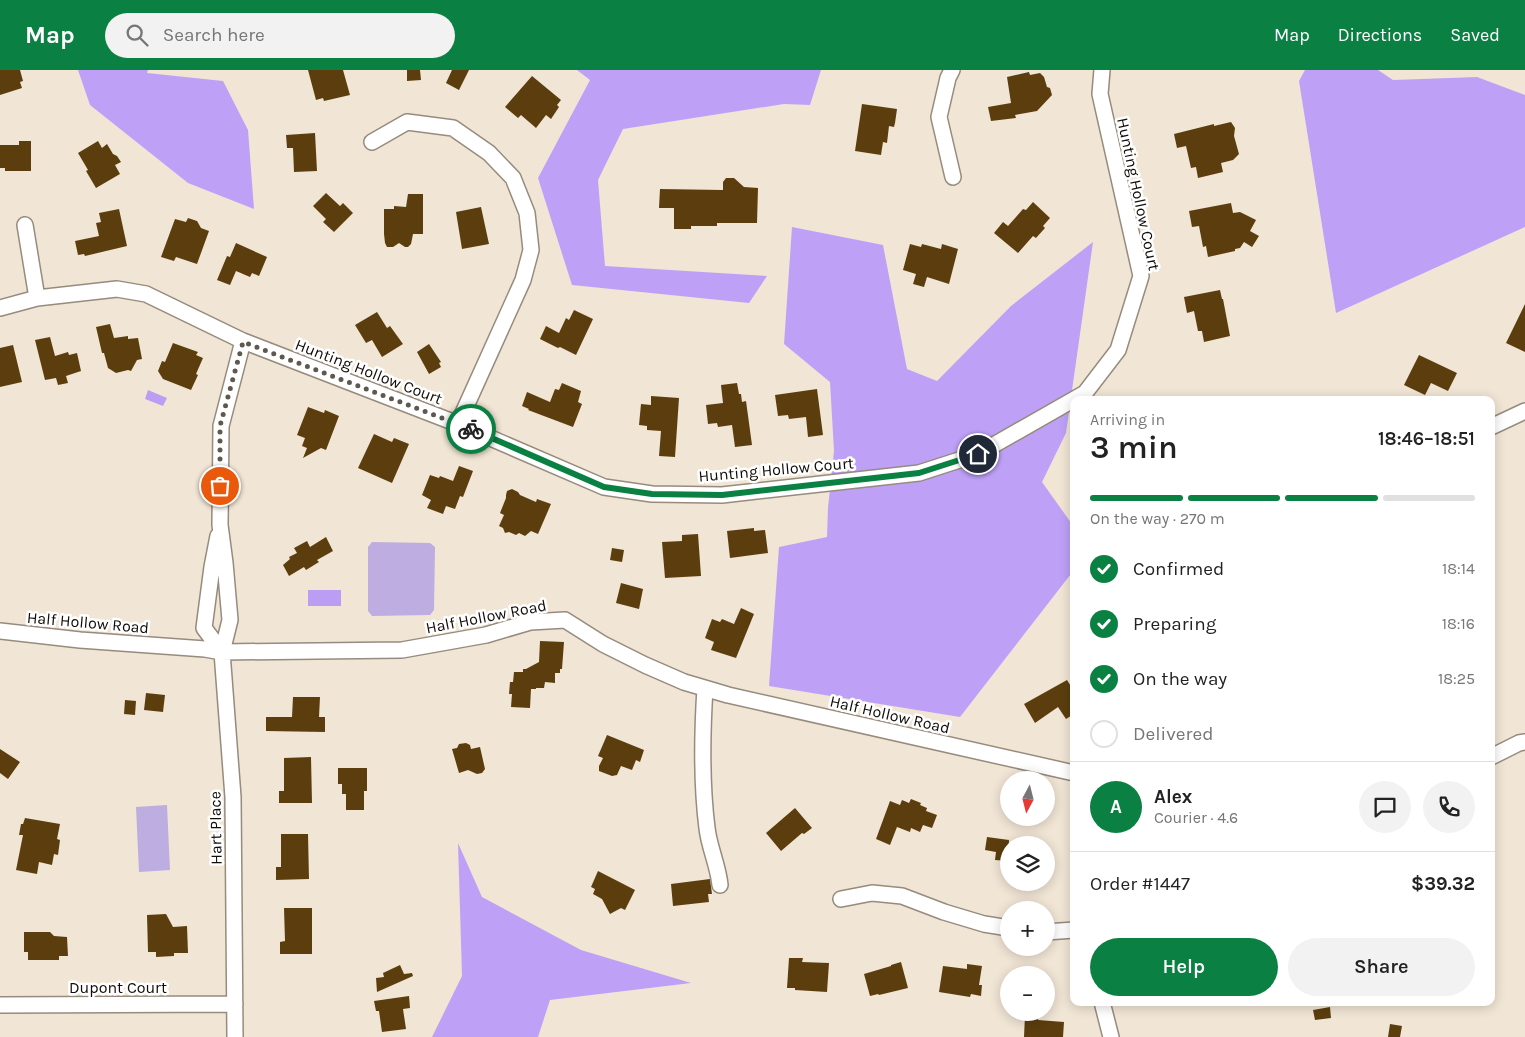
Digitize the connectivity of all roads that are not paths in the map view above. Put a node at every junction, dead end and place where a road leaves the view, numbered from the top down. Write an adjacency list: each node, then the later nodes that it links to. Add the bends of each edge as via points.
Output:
1 (952, 70): 4 (street, via 939,117)
2 (1102, 70): 9 (street, Hunting Hollow Court, via 1100,94 1140,276 1118,350)
3 (372, 142): 12 (street, via 407,122 453,128 489,152 513,178 527,213 531,250 523,280)
4 (953, 177)
5 (25, 225): 6 (street)
6 (37, 298): 7 (street, Hunting Hollow Court); 8 (street, Hunting Hollow Court, via 117,289 146,294)
7 (0, 308)
8 (243, 342): 12 (street, Hunting Hollow Court); 14 (street, via 220,426)
9 (1081, 396)
10 (1070, 402): 12 (street, Hunting Hollow Court, via 978,454 919,473 722,495 652,494 604,487)
11 (1525, 411): 13 (street)
12 (458, 424)
13 (1495, 424)
14 (220, 526): 16 (street, via 230,620); 16 (street, via 204,628)
15 (0, 631): 16 (street, Half Hollow Road)
16 (222, 652): 17 (street, Half Hollow Road, via 402,650 530,622 565,620 603,644 646,665); 26 (street, Hart Place, via 233,797)
17 (705, 688): 20 (street, Half Hollow Road); 21 (street, via 702,738 707,830)
18 (1525, 742): 19 (street)
19 (1495, 755)
20 (1070, 772)
21 (720, 885)
22 (841, 899): 23 (street, via 872,893 902,896)
23 (1000, 927)
24 (1070, 930): 25 (street)
25 (1055, 931)
26 (236, 1004): 27 (street, Dupont Court); 29 (street, Hart Place)
27 (0, 1005)
28 (1103, 1006): 30 (street)
29 (237, 1037)
30 (1111, 1037)

